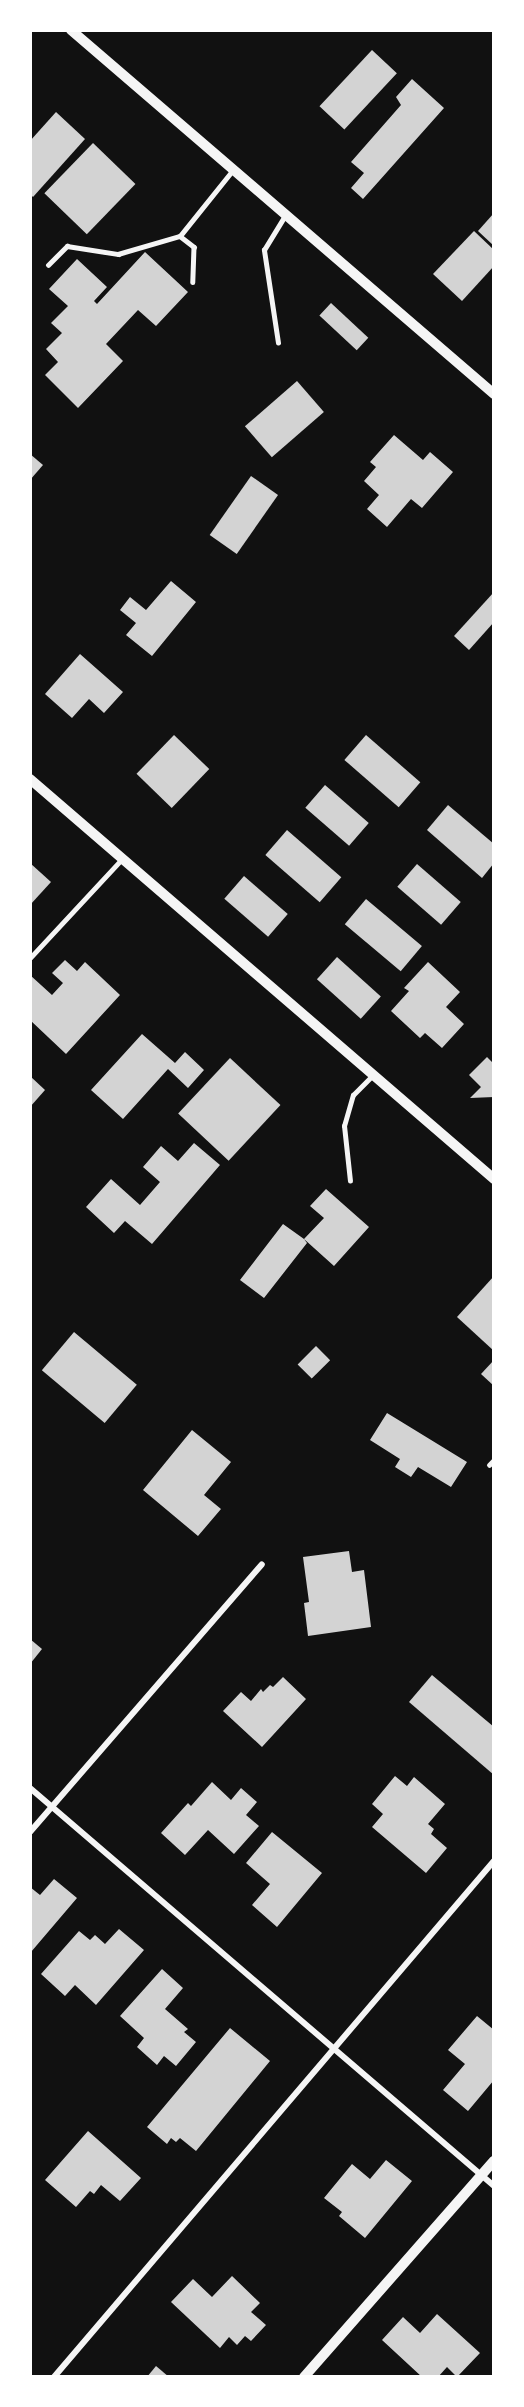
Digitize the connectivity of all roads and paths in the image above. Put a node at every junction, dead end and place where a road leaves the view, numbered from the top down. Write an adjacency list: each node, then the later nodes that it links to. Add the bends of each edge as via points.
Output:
1 (71, 30): 2 (street)
2 (234, 169): 3 (street); 4 (lane)
3 (286, 214): 7 (lane, via 264,250); 8 (street)
4 (180, 236): 5 (lane, via 118,254 68,246); 6 (lane, via 194,247)
5 (48, 265)
6 (194, 282)
7 (278, 343)
8 (494, 394)
9 (30, 779): 10 (street)
10 (122, 859): 11 (lane); 12 (street)
11 (30, 958)
12 (373, 1075): 13 (street); 14 (lane, via 353,1095 344,1126)
13 (494, 1179)
14 (351, 1181)
15 (494, 1460): 16 (lane)
16 (489, 1465)
17 (262, 1564): 19 (street)
18 (30, 1788): 19 (street)
19 (52, 1806): 20 (street); 22 (street)
20 (30, 1832)
21 (494, 1861): 22 (street)
22 (333, 2048): 24 (street); 26 (street)
23 (494, 2161): 24 (street)
24 (482, 2175): 25 (street); 27 (street)
25 (494, 2186)
26 (54, 2377)
27 (304, 2377)

